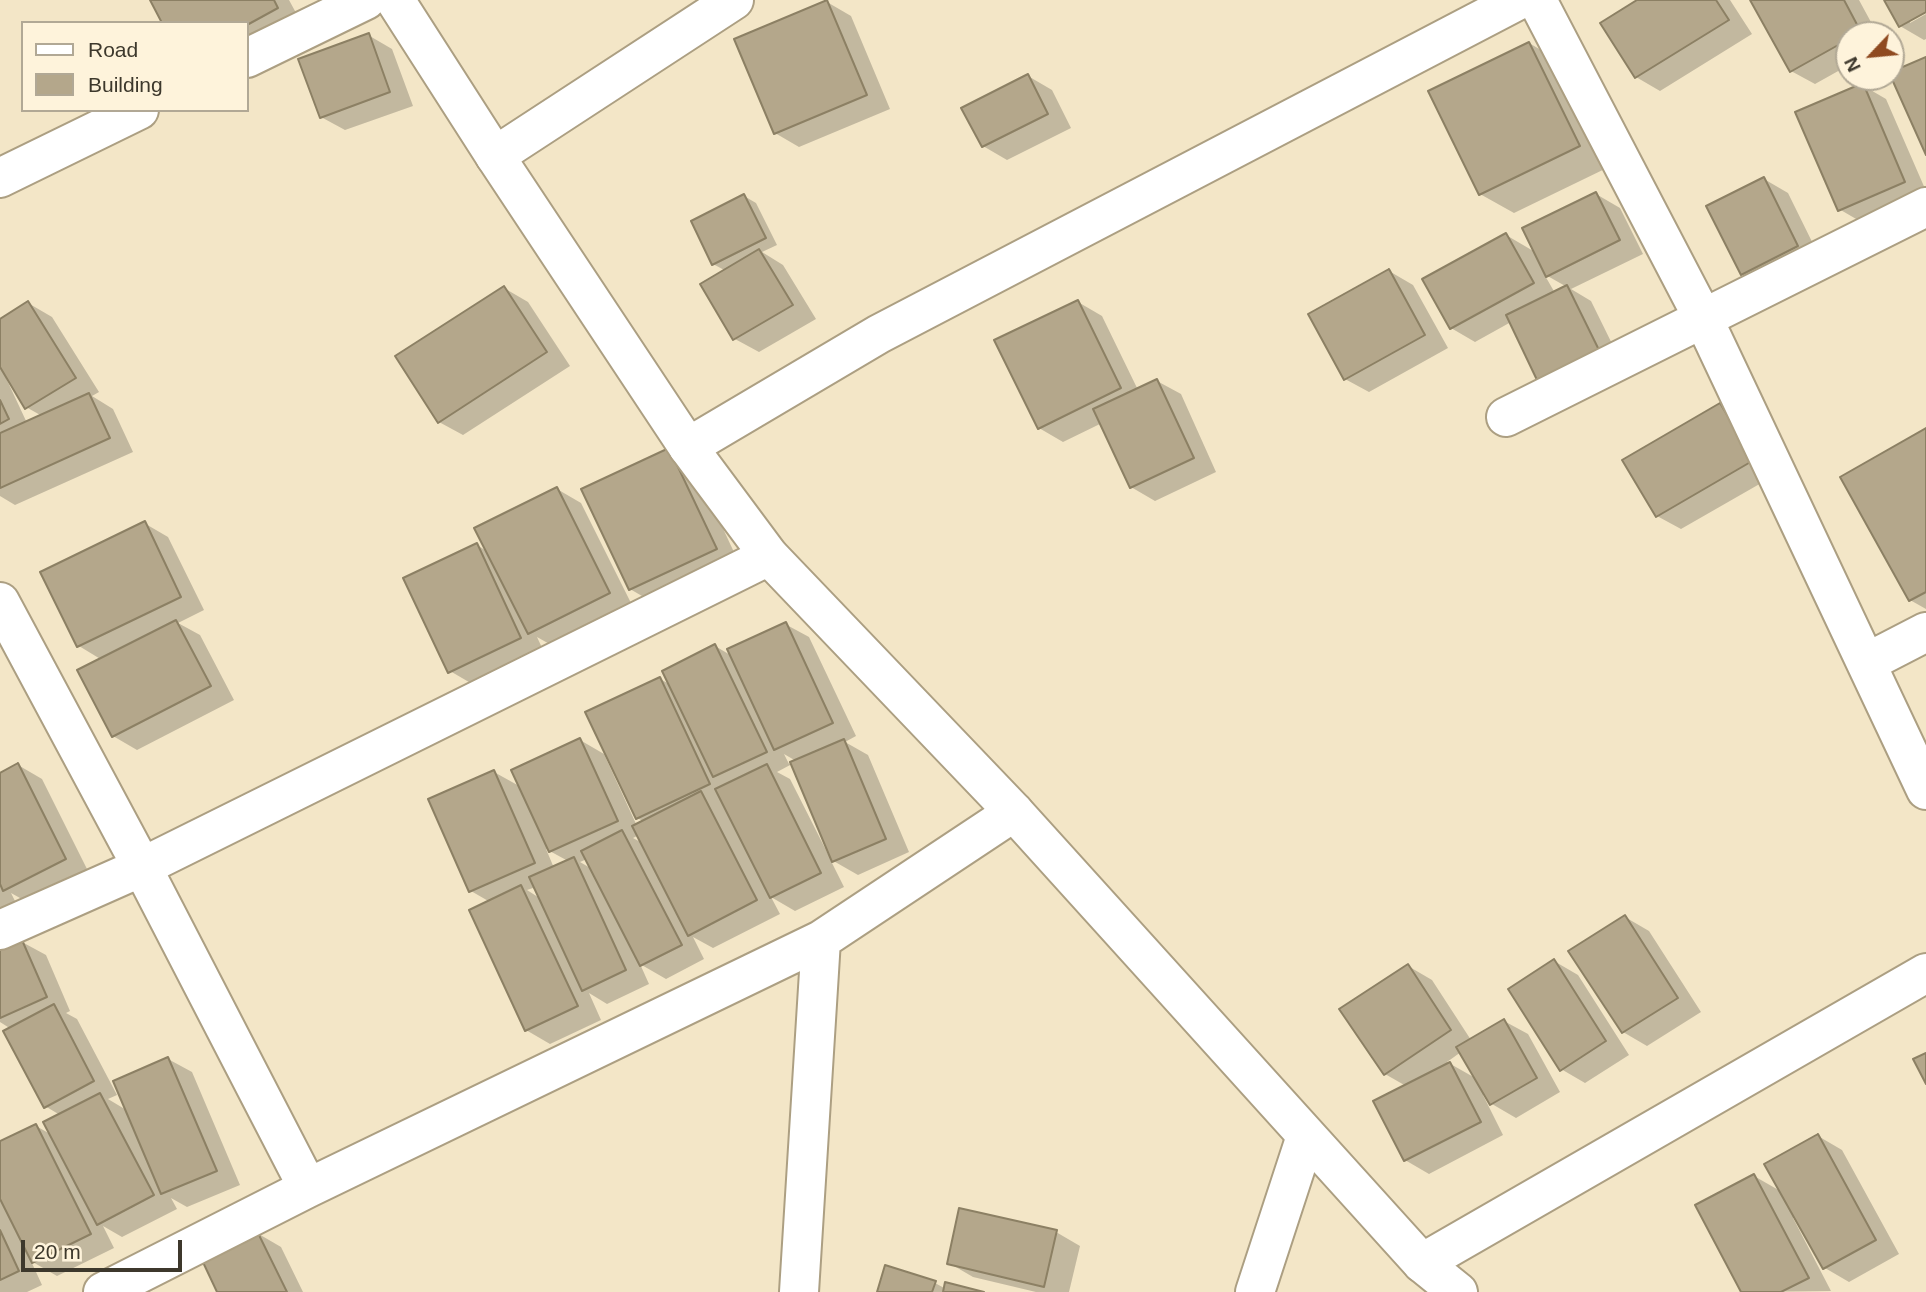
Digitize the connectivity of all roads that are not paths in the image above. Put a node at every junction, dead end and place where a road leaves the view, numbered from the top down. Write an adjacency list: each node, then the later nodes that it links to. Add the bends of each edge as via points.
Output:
1 (366, 0): 6 (street)
2 (395, 0): 8 (street)
3 (734, 0): 8 (street)
4 (1519, 0): 13 (street, via 880,334)
5 (1537, 0): 11 (street)
6 (248, 58)
7 (135, 112): 9 (street)
8 (495, 156): 13 (street)
9 (0, 178)
10 (1926, 207): 11 (street)
11 (1703, 318): 12 (street); 17 (street)
12 (1506, 417)
13 (688, 447): 14 (street)
14 (769, 556): 19 (street); 20 (street)
15 (0, 602): 20 (street)
16 (1926, 632): 17 (street)
17 (1866, 663): 18 (street)
18 (1926, 790)
19 (1014, 812): 22 (street); 24 (street)
20 (142, 867): 21 (street); 25 (street)
21 (0, 930)
22 (821, 940): 25 (street); 28 (street)
23 (1926, 973): 26 (street)
24 (1306, 1136): 26 (street); 29 (street)
25 (308, 1188): 27 (street)
26 (1422, 1263): 30 (street)
27 (103, 1292)
28 (799, 1292)
29 (1255, 1292)
30 (1458, 1292)

